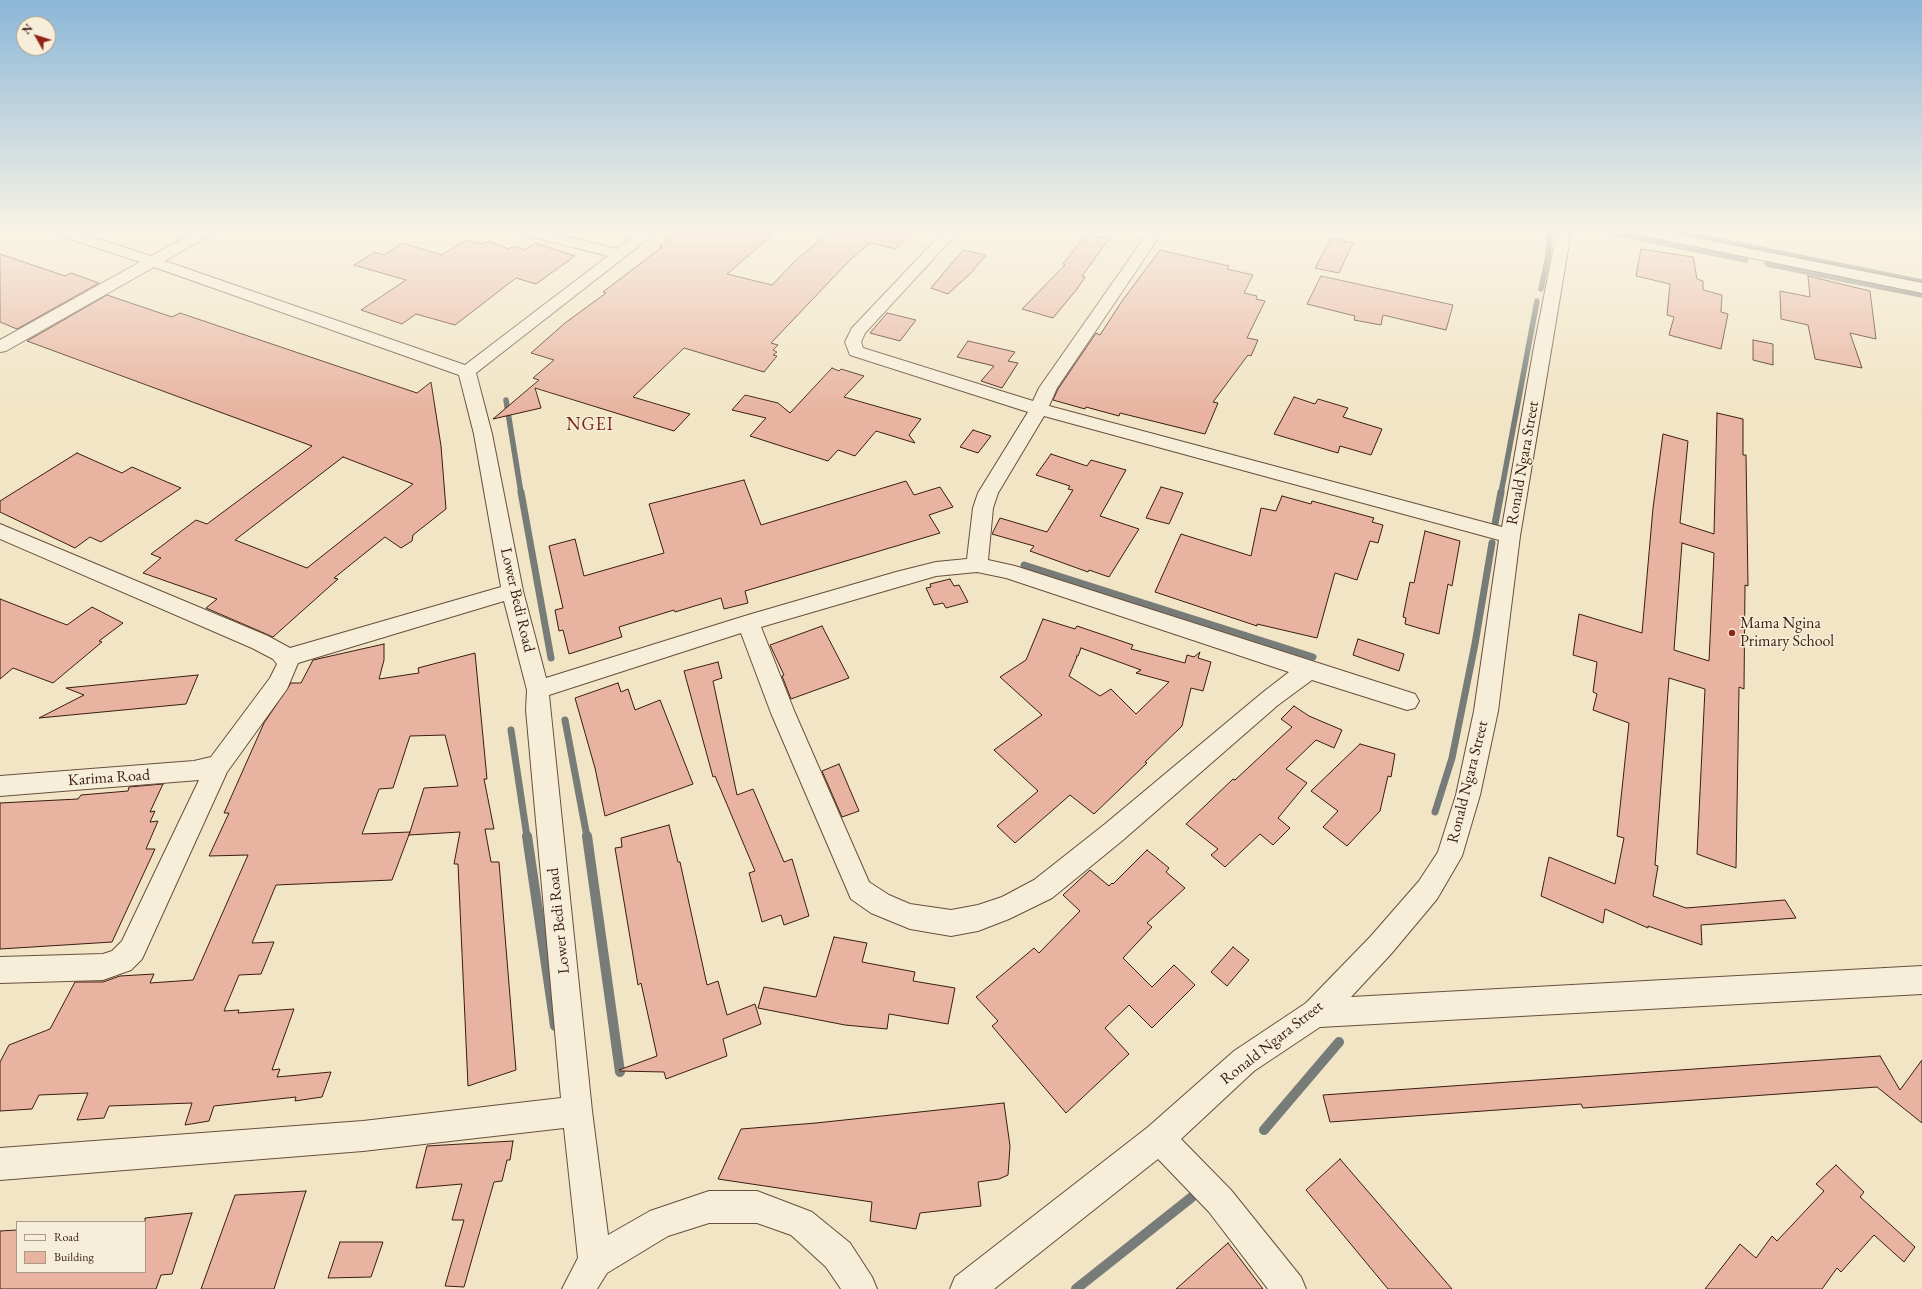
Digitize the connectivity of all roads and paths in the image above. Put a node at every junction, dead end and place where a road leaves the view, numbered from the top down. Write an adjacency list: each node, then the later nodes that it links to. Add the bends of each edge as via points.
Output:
1 (98, 291): 7 (street)
2 (238, 291): 8 (street)
3 (571, 291): 8 (street)
4 (895, 291): 9 (street, via 858,331 853,342 856,351)
5 (1115, 291): 9 (street, via 1048,388)
6 (1553, 291): 11 (street, Ronald Ngara Street)
7 (2, 344)
8 (467, 372): 13 (street, Lower Bedi Road, via 483,434)
9 (1039, 409): 11 (street); 12 (street, via 996,480 983,508)
10 (0, 531): 15 (street, via 260,642)
11 (1510, 536): 23 (street, Ronald Ngara Street, via 1486,711 1468,795 1449,856 1428,890 1381,945)
12 (977, 565): 14 (street, via 936,569); 16 (street, via 1008,571)
13 (512, 591): 15 (street); 17 (street, Lower Bedi Road)
14 (748, 623): 16 (street, via 783,713 860,890 880,904 910,916 951,923 978,918 1009,907 1043,889 1114,832 1270,698); 17 (street)
15 (286, 658): 19 (street, via 288,664 279,683)
16 (1310, 670): 18 (street)
17 (538, 690): 24 (street, Lower Bedi Road)
18 (1407, 701)
19 (218, 766): 20 (street, Karima Road, via 194,771); 21 (street, via 132,950 121,961 103,967)
20 (0, 786)
21 (0, 970)
22 (1922, 980): 23 (street)
23 (1316, 1013): 25 (street, Ronald Ngara Street, via 1244,1061)
24 (577, 1111): 26 (street, via 363,1136); 27 (street, Lower Bedi Road)
25 (1160, 1138): 30 (street, Ronald Ngara Street); 31 (street, via 1220,1201)
26 (0, 1164)
27 (594, 1261): 28 (street); 29 (street, via 661,1222 709,1207 757,1207 801,1223 838,1255)
28 (579, 1289)
29 (860, 1289)
30 (968, 1289)
31 (1289, 1289)

